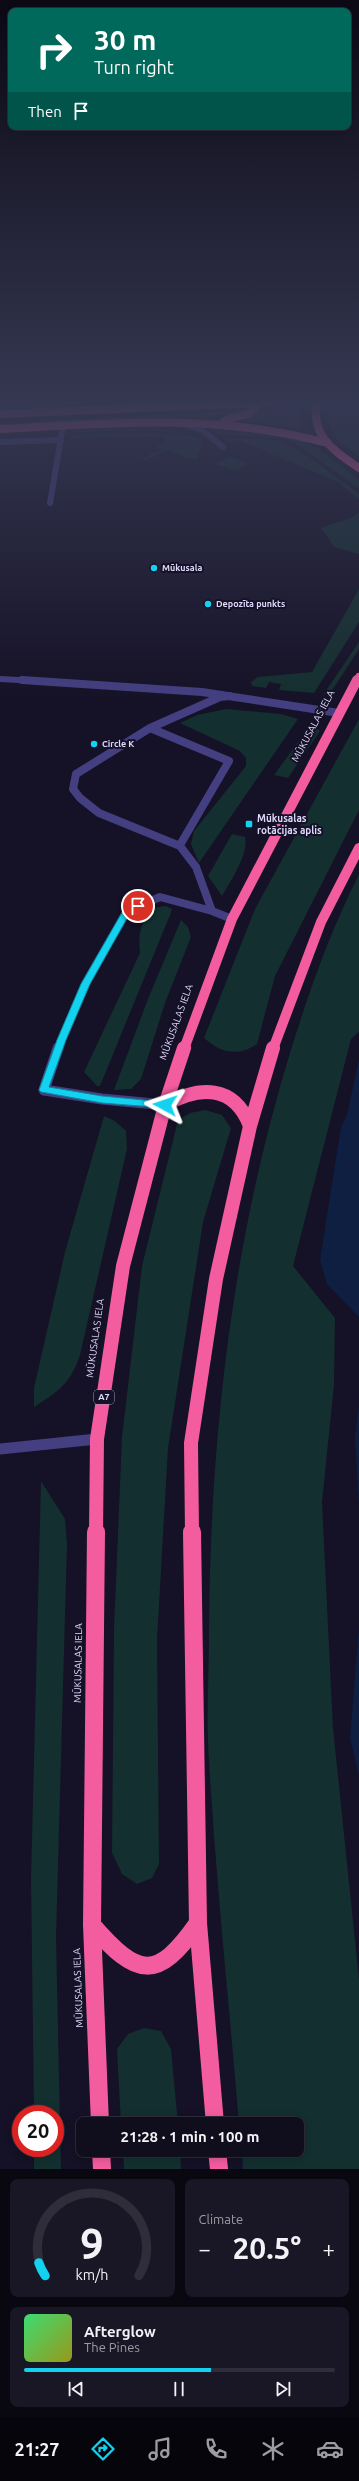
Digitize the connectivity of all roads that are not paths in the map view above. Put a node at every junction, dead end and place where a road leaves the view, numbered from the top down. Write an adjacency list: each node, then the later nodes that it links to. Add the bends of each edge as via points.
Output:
1 (359, 677): 4 (highway, MŪKUSALAS IELA / A7)
2 (0, 679): 3 (street, via 113,685)
3 (230, 696): 4 (street); 5 (street, via 220,697)
4 (339, 713): 9 (highway, MŪKUSALAS IELA / A7)
5 (150, 728): 6 (street, via 229,762); 6 (street, via 76,774 73,789 85,804 104,815 131,828)
6 (180, 845): 8 (street, via 195,864)
7 (359, 848): 11 (highway, via 319,929 270,1056)
8 (212, 912): 9 (street); 10 (street, via 160,897 127,911 85,984 61,1040 44,1090 102,1100)
9 (232, 919): 10 (highway, MŪKUSALAS IELA / A7)
10 (165, 1105): 11 (highway, via 196,1092 222,1094 242,1107); 12 (highway, MŪKUSALAS IELA / A7, via 123,1266)
11 (250, 1126): 14 (highway, via 216,1279 191,1443)
12 (97, 1439): 13 (street); 15 (highway, MŪKUSALAS IELA / A7)
13 (0, 1449)
14 (198, 1924): 15 (highway, via 183,1948 157,1966 143,1966 126,1961); 17 (highway)
15 (92, 1925): 16 (highway, MŪKUSALAS IELA / A7)
16 (100, 2117)
17 (214, 2117)
18 (101, 2157): 20 (highway)
19 (218, 2157): 21 (highway)
20 (102, 2169)
21 (219, 2169)

